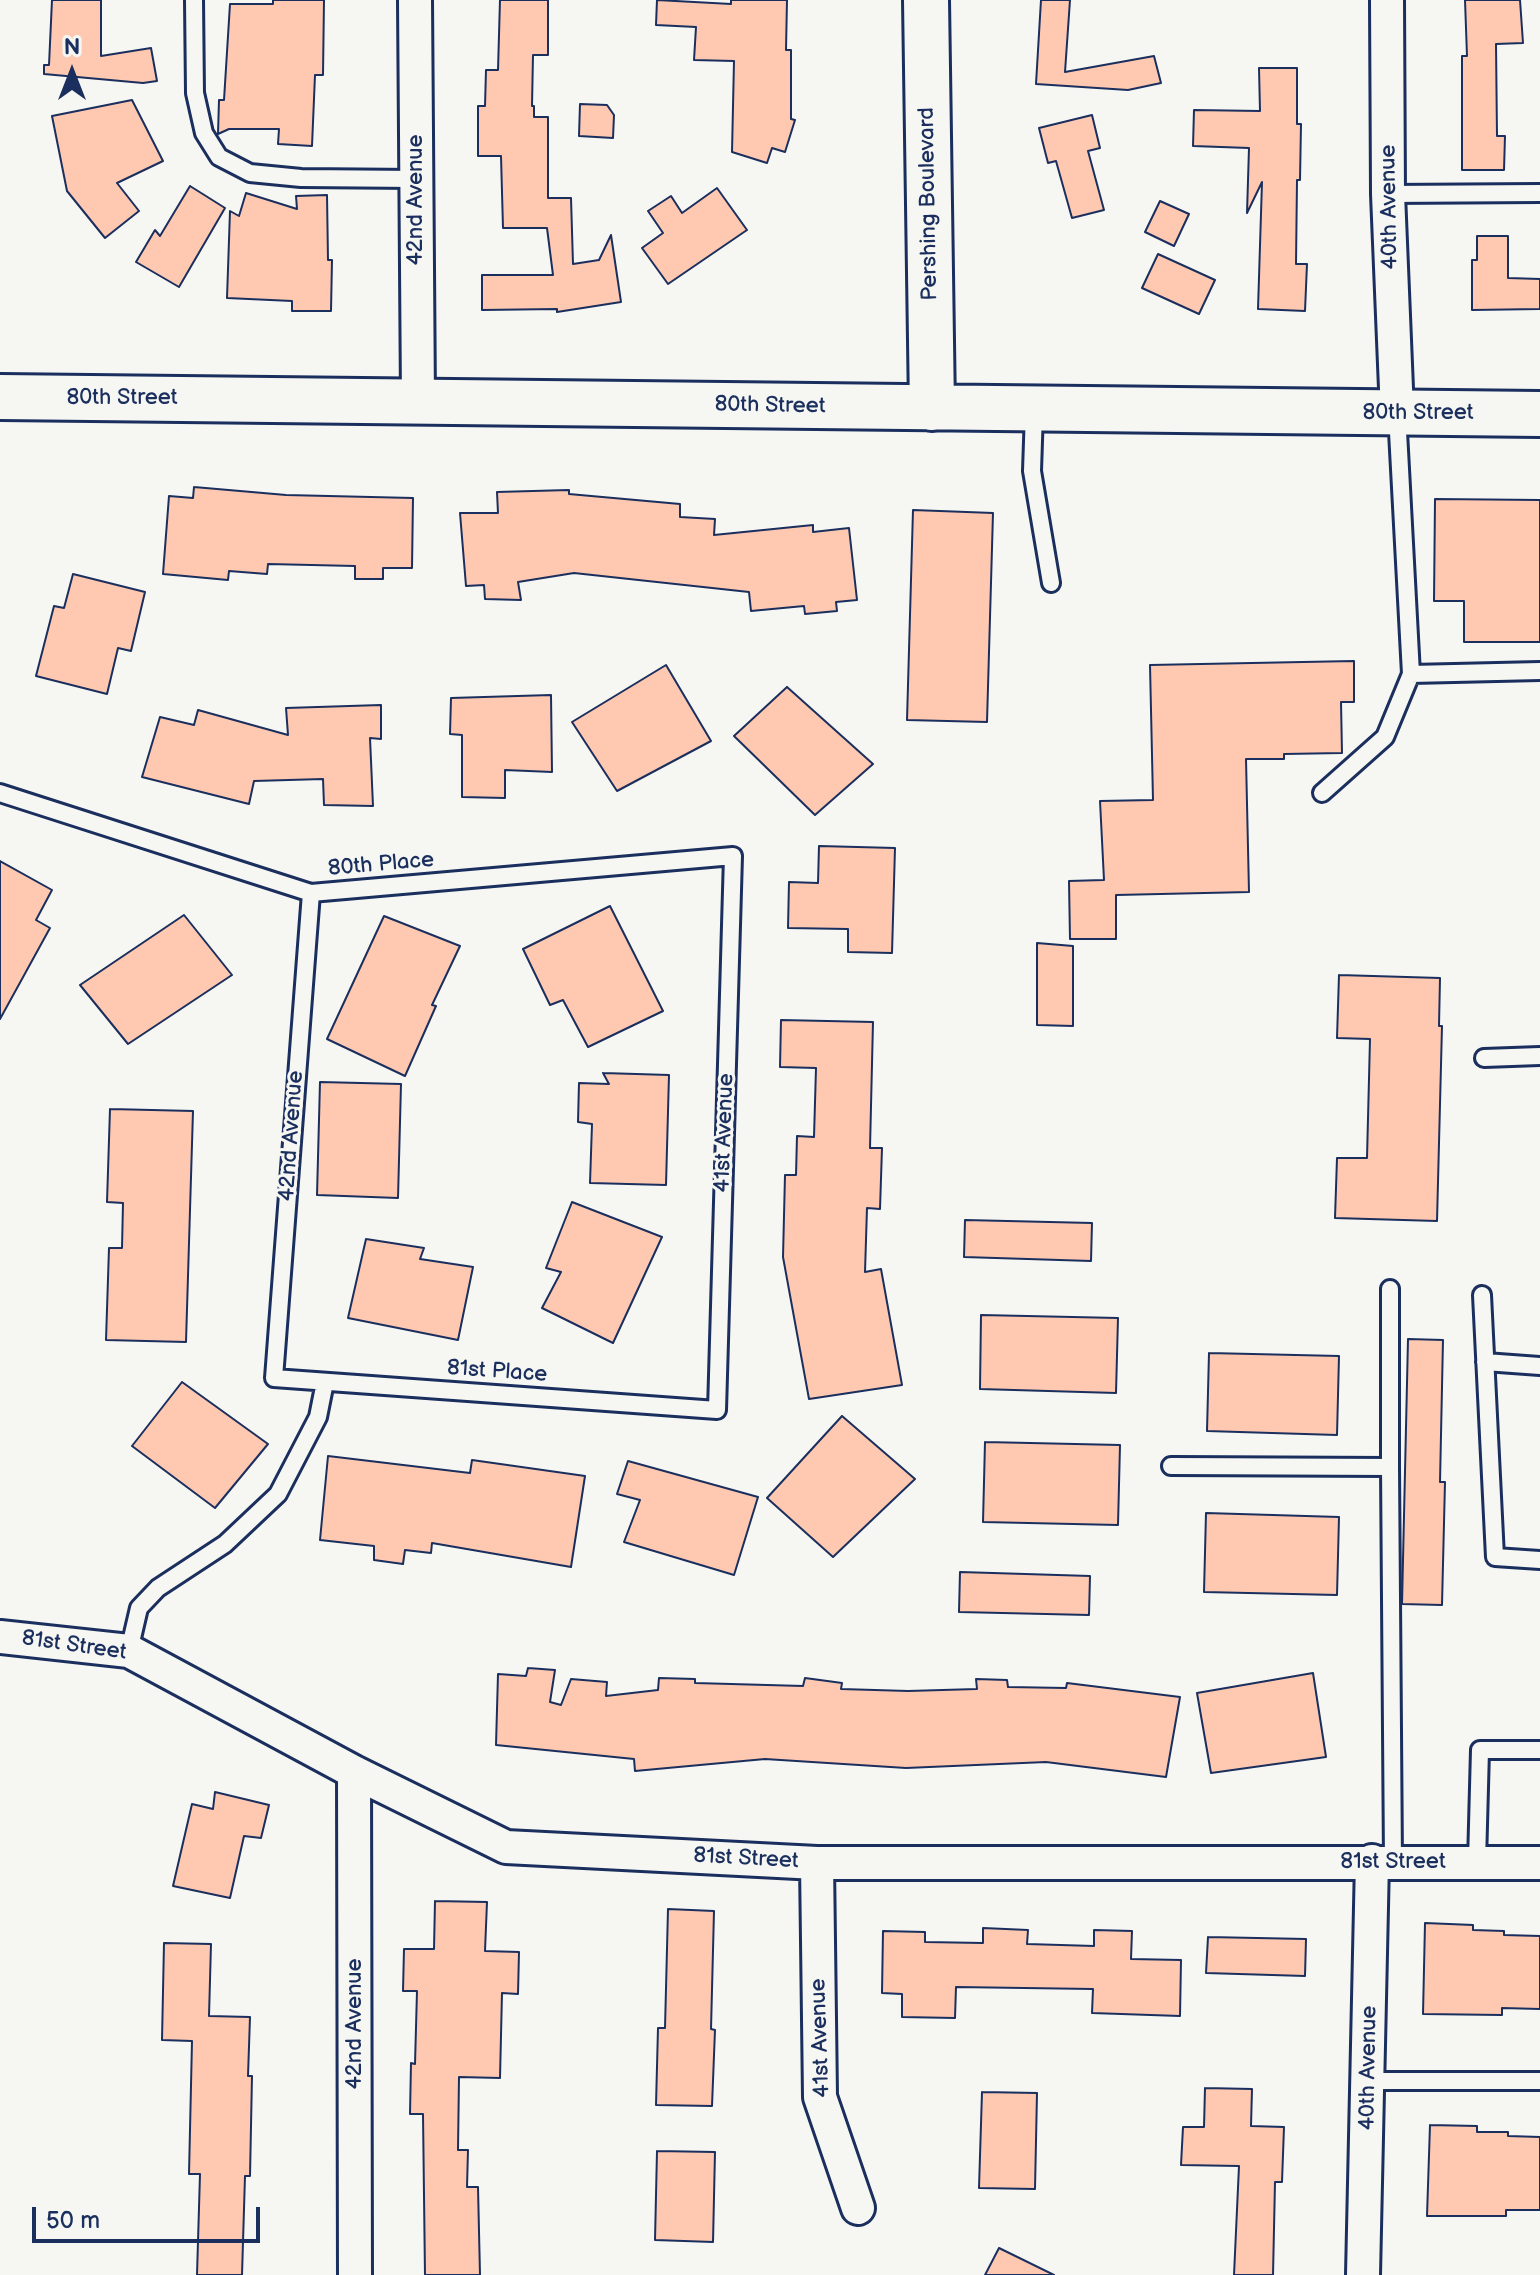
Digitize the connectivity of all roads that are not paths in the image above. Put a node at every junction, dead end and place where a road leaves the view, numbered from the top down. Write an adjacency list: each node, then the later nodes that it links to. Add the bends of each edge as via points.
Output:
1 (194, 0): 5 (lane, via 195,93 204,133 219,157 250,173)
2 (415, 0): 5 (street, 42nd Avenue)
3 (926, 0): 10 (street, Pershing Boulevard)
4 (1387, 0): 7 (street, 40th Avenue)
5 (416, 179): 9 (street, 42nd Avenue)
6 (1540, 193): 7 (lane)
7 (1388, 194): 12 (street, 40th Avenue)
8 (0, 397): 9 (street, 80th Street)
9 (418, 400): 10 (street, 80th Street)
10 (932, 408): 11 (street, 80th Street)
11 (1035, 409): 12 (street, 80th Street); 14 (lane, via 1032,471)
12 (1397, 413): 13 (street, 80th Street); 16 (lane)
13 (1540, 414)
14 (1051, 583)
15 (1540, 671): 16 (lane)
16 (1411, 674): 18 (lane, via 1385,737)
17 (0, 793): 20 (lane, 80th Place)
18 (1322, 793)
19 (733, 856): 20 (lane, 80th Place); 29 (lane, 41st Avenue)
20 (311, 893): 27 (lane, 42nd Avenue)
21 (1540, 1056): 22 (lane)
22 (1484, 1058)
23 (1390, 1289): 31 (lane)
24 (1482, 1295): 25 (lane)
25 (1485, 1362): 26 (lane); 32 (lane, via 1495,1557)
26 (1540, 1366)
27 (274, 1378): 28 (lane, 81st Place)
28 (325, 1382): 29 (lane, 81st Place); 34 (lane, via 318,1417 278,1494 225,1544 158,1588 139,1608)
29 (717, 1410)
30 (1171, 1466): 31 (lane)
31 (1390, 1467): 37 (lane)
32 (1540, 1560)
33 (0, 1637): 34 (street, 81st Street)
34 (129, 1651): 36 (street, 81st Street)
35 (1540, 1750): 38 (lane, via 1480,1750)
36 (354, 1772): 39 (street, 81st Street, via 506,1847); 44 (street, 42nd Avenue)
37 (1382, 1862): 38 (street, 81st Street); 39 (street, 81st Street); 41 (street, 40th Avenue)
38 (1477, 1862): 40 (street, 81st Street)
39 (817, 1863): 43 (street, 41st Avenue, via 820,2097)
40 (1540, 1863)
41 (1369, 2081): 42 (lane); 45 (street, 40th Avenue)
42 (1540, 2081)
43 (858, 2208)
44 (355, 2275)
45 (1363, 2275)

